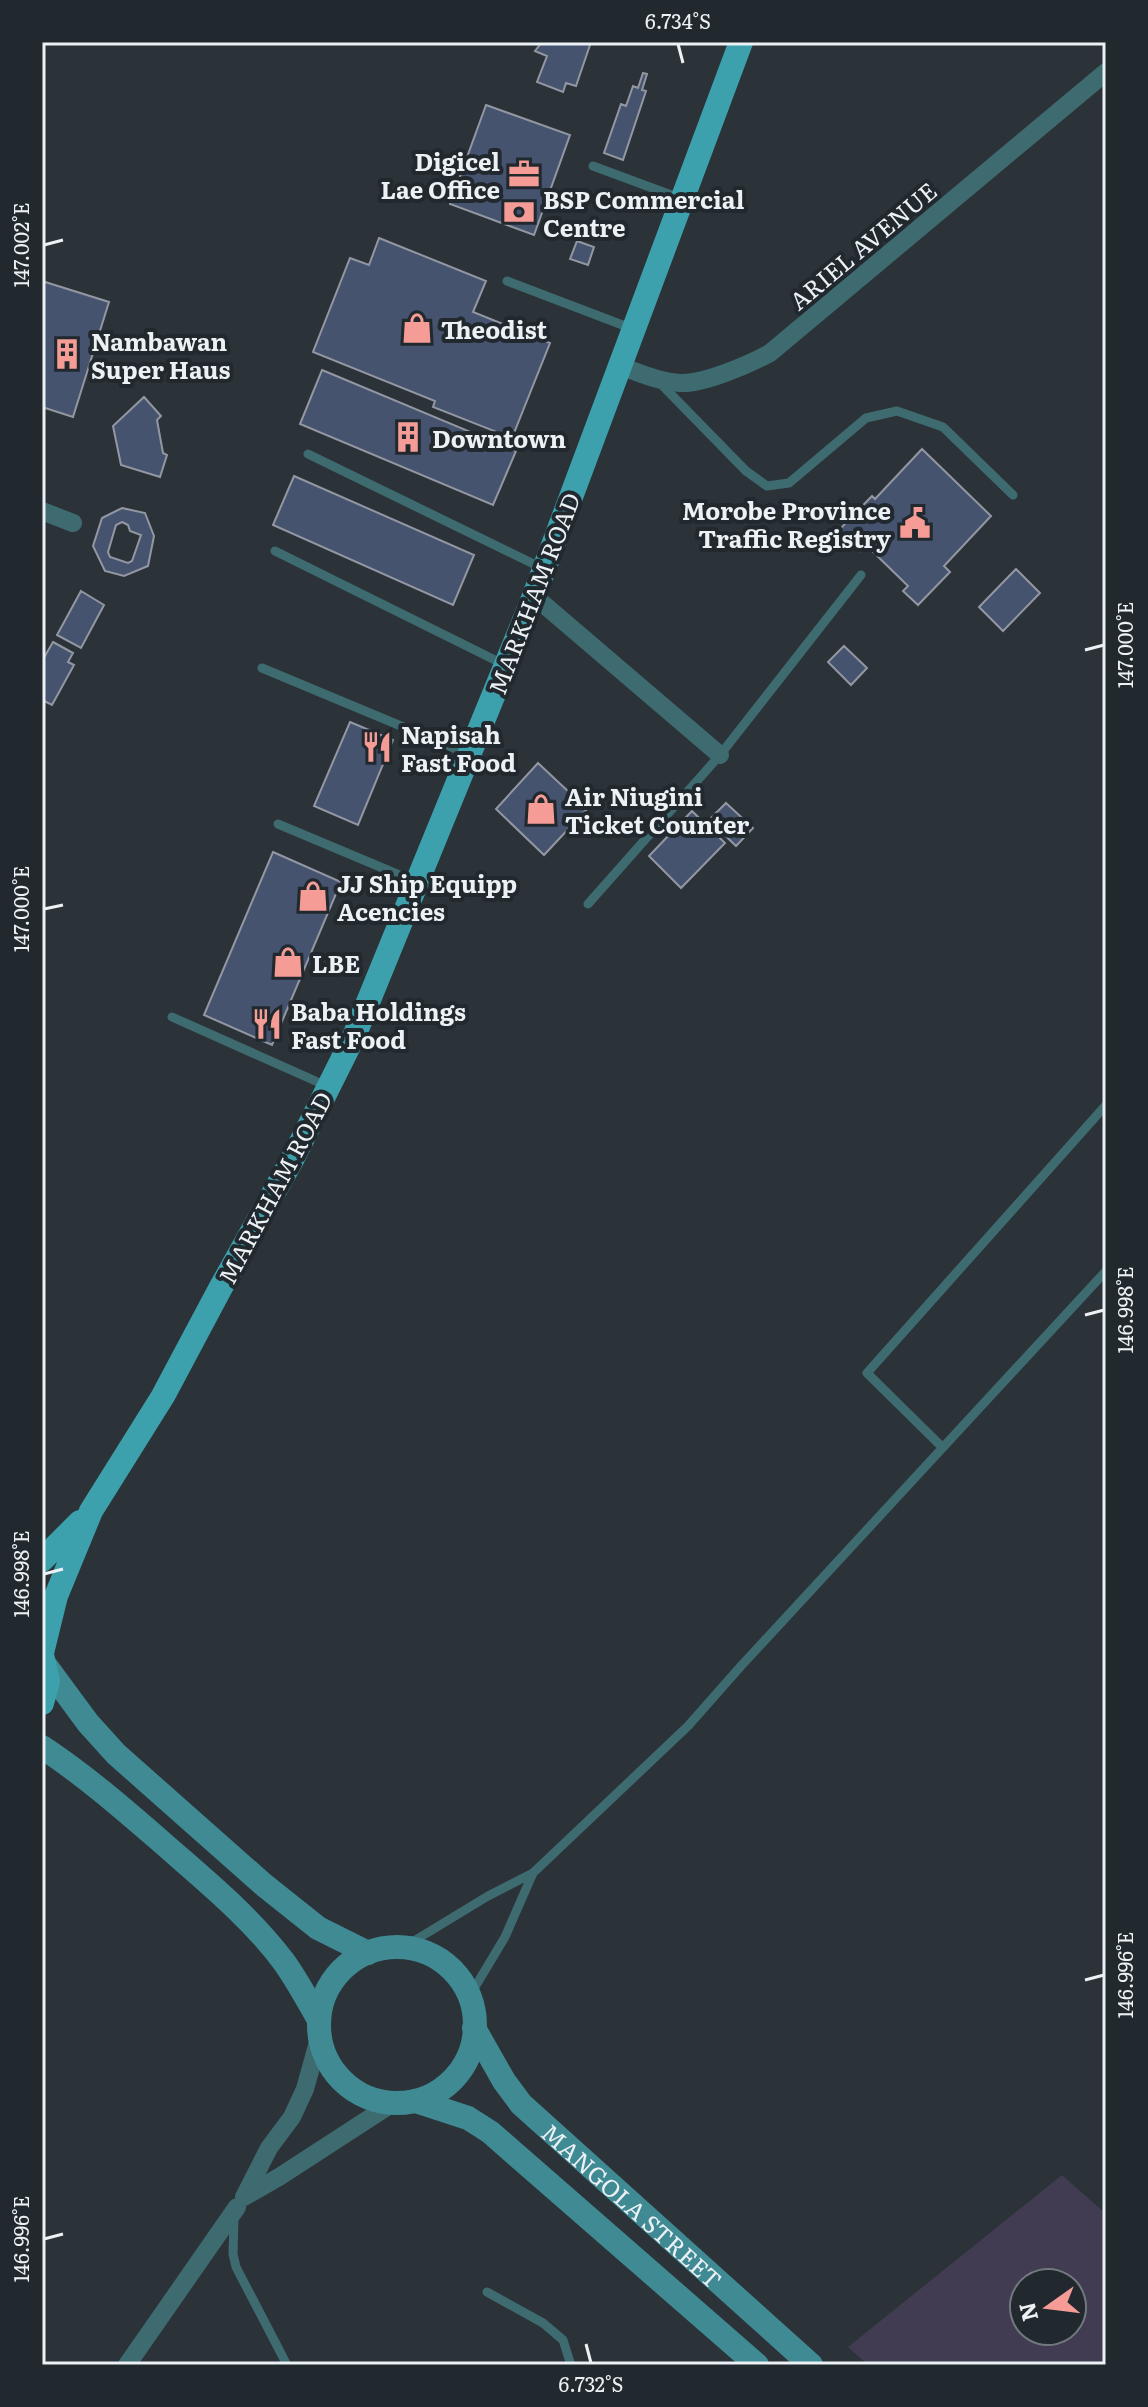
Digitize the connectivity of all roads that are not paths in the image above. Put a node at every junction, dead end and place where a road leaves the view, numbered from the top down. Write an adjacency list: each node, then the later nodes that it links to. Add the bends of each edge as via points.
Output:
1 (741, 42): 4 (main road, MARKHAM ROAD)
2 (1106, 72): 8 (street, ARIEL AVENUE, via 770,353 685,383)
3 (593, 166): 4 (lane)
4 (682, 199): 6 (main road, MARKHAM ROAD)
5 (507, 281): 6 (lane)
6 (633, 329): 7 (main road, MARKHAM ROAD)
7 (620, 366): 8 (street, ARIEL AVENUE); 14 (main road, MARKHAM ROAD)
8 (656, 379): 10 (lane, via 767,486 789,483 866,418 897,411 943,427)
9 (308, 454): 14 (lane)
10 (1013, 495)
11 (42, 511): 12 (street)
12 (73, 523)
13 (275, 551): 17 (lane)
14 (544, 569): 16 (main road, MARKHAM ROAD)
15 (861, 575): 20 (lane)
16 (534, 596): 17 (main road, MARKHAM ROAD); 20 (street)
17 (505, 665): 19 (main road, MARKHAM ROAD)
18 (262, 668): 19 (lane)
19 (468, 754): 22 (main road, MARKHAM ROAD)
20 (720, 755): 23 (lane)
21 (278, 824): 22 (lane)
22 (416, 882): 25 (main road, MARKHAM ROAD)
23 (588, 904)
24 (172, 1017): 25 (lane)
25 (329, 1087): 29 (main road, MARKHAM ROAD, via 163,1396)
26 (1106, 1105): 28 (lane, via 867,1373)
27 (1106, 1271): 28 (lane)
28 (942, 1447): 34 (lane, via 688,1726)
29 (91, 1511): 30 (main road, MARKHAM ROAD); 31 (main road, MARKHAM ROAD, via 56,1596)
30 (42, 1560)
31 (43, 1658): 32 (main road, MARKHAM ROAD, via 48,1681); 36 (main road, via 116,1754 318,1928)
32 (42, 1703)
33 (42, 1747): 38 (main road, via 111,1798 233,1906 284,1962)
34 (533, 1873): 35 (lane); 37 (lane, via 505,1937)
35 (404, 1947): 36 (main road); 37 (main road, via 444,1963)
36 (368, 1953): 38 (main road, via 334,1979)
37 (469, 1997): 39 (main road)
38 (319, 2028): 40 (main road, via 326,2056 353,2089 372,2099); 41 (street, via 305,2089)
39 (474, 2028): 40 (main road, via 471,2048 451,2082); 47 (main road, MANGOLA STREET, via 521,2104)
40 (404, 2102): 41 (street); 46 (main road, MANGOLA STREET, via 468,2118 490,2132)
41 (240, 2202): 43 (street); 44 (lane, via 233,2233 236,2267)
42 (487, 2292): 45 (lane, via 563,2340)
43 (127, 2365)
44 (287, 2365)
45 (569, 2365)
46 (757, 2365)
47 (811, 2365)

